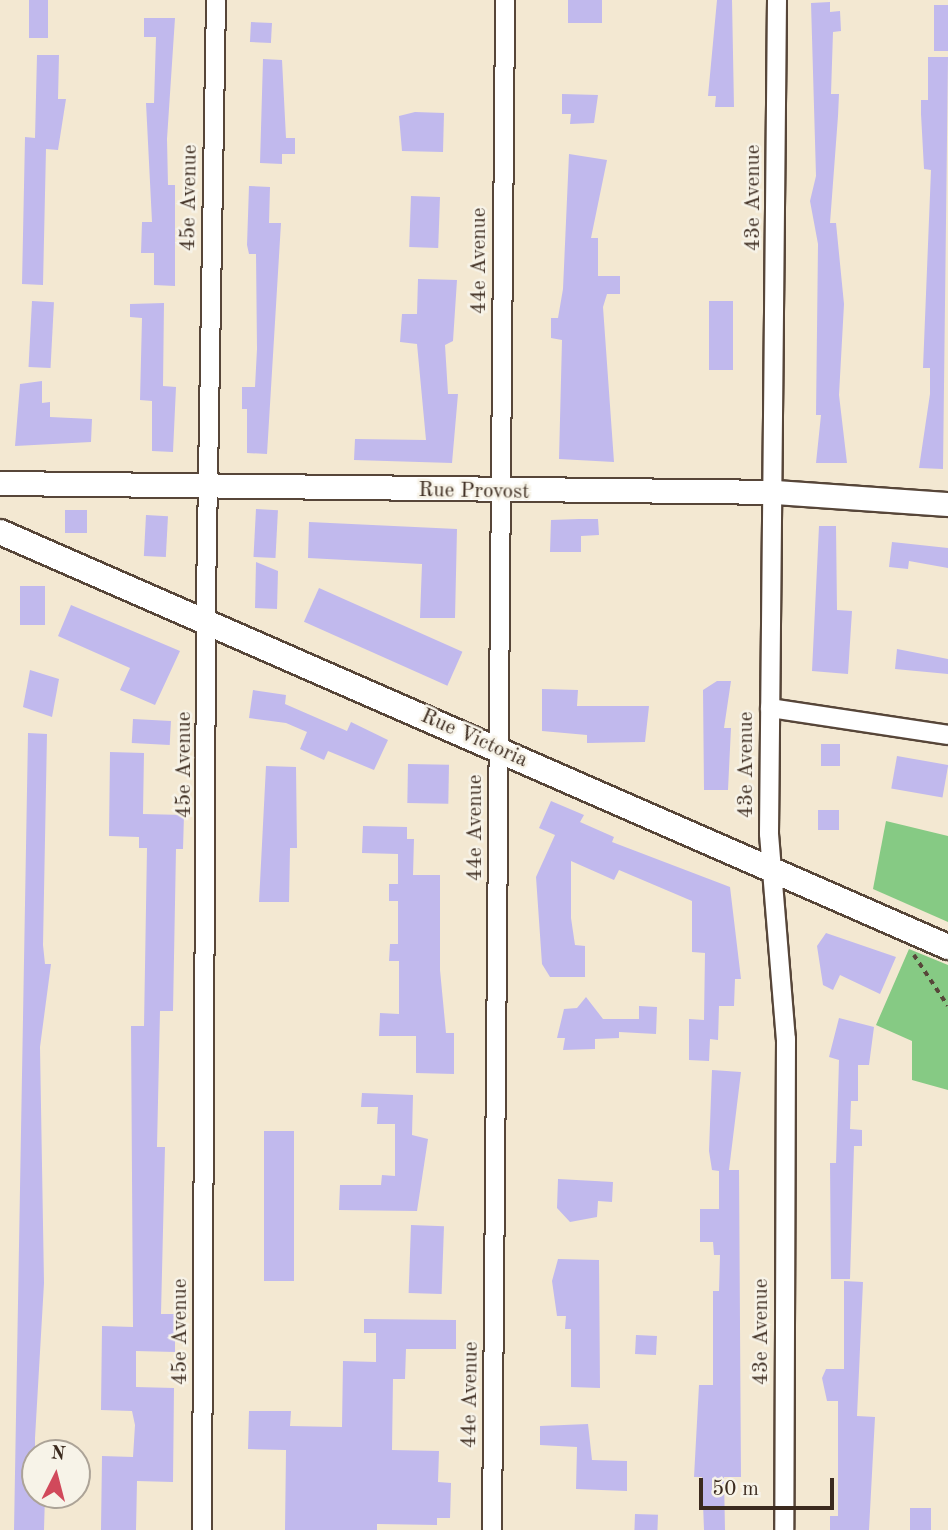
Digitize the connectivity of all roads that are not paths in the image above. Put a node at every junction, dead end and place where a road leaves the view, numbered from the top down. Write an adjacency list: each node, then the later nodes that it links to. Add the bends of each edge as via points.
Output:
1 (216, 0): 5 (street, 45e Avenue)
2 (505, 0): 6 (street, 44e Avenue)
3 (777, 0): 7 (street, 43e Avenue)
4 (0, 483): 5 (street, Rue Provost)
5 (208, 487): 6 (street, Rue Provost); 10 (street, 45e Avenue)
6 (501, 492): 7 (street, Rue Provost); 13 (street, 44e Avenue)
7 (776, 492): 8 (street, Rue Provost); 11 (street, 43e Avenue)
8 (948, 504)
9 (0, 532): 10 (main road, Rue Victoria)
10 (209, 623): 13 (main road, Rue Victoria); 16 (street, 45e Avenue)
11 (770, 708): 12 (street); 14 (street, 43e Avenue)
12 (948, 735)
13 (499, 751): 14 (main road, Rue Victoria); 17 (street, 44e Avenue)
14 (772, 870): 15 (main road, Rue Victoria); 18 (street, 43e Avenue, via 786,1038)
15 (948, 947)
16 (202, 1530)
17 (492, 1530)
18 (784, 1530)

